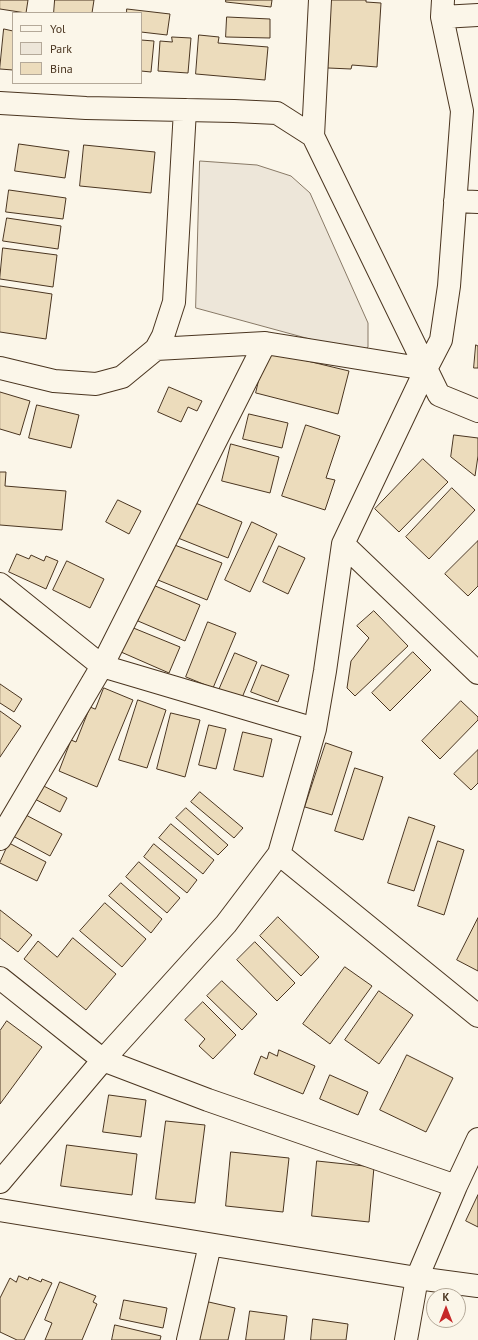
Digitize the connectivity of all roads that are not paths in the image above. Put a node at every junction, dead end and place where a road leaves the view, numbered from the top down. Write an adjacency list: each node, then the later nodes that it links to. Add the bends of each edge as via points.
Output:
1 (320, 0): 6 (street)
2 (443, 9): 3 (street); 7 (street, via 462,111)
3 (478, 15)
4 (0, 103): 5 (street)
5 (185, 110): 6 (street, via 277,113); 10 (street, via 174,302)
6 (313, 136): 12 (street)
7 (455, 201): 8 (street); 12 (street, via 449,286 441,340)
8 (478, 202)
9 (265, 343): 10 (street); 12 (street); 16 (street)
10 (156, 349): 11 (street, via 122,377 96,384 54,381)
11 (0, 368)
12 (426, 369): 13 (street, via 438,394); 14 (street)
13 (478, 411)
14 (343, 544): 17 (street); 18 (street)
15 (0, 584): 16 (street)
16 (102, 666): 18 (street); 19 (street)
17 (478, 673)
18 (315, 729): 20 (street)
19 (0, 838)
20 (279, 854): 22 (street); 23 (street, via 226,924)
21 (0, 978): 23 (street)
22 (478, 1016)
23 (103, 1060): 25 (street); 26 (street, via 208,1100)
24 (478, 1139): 26 (street)
25 (0, 1182)
26 (456, 1186): 29 (street)
27 (0, 1210): 28 (street)
28 (210, 1244): 29 (street); 31 (street)
29 (417, 1278): 30 (street); 32 (street)
30 (478, 1286)
31 (188, 1340)
32 (406, 1340)

